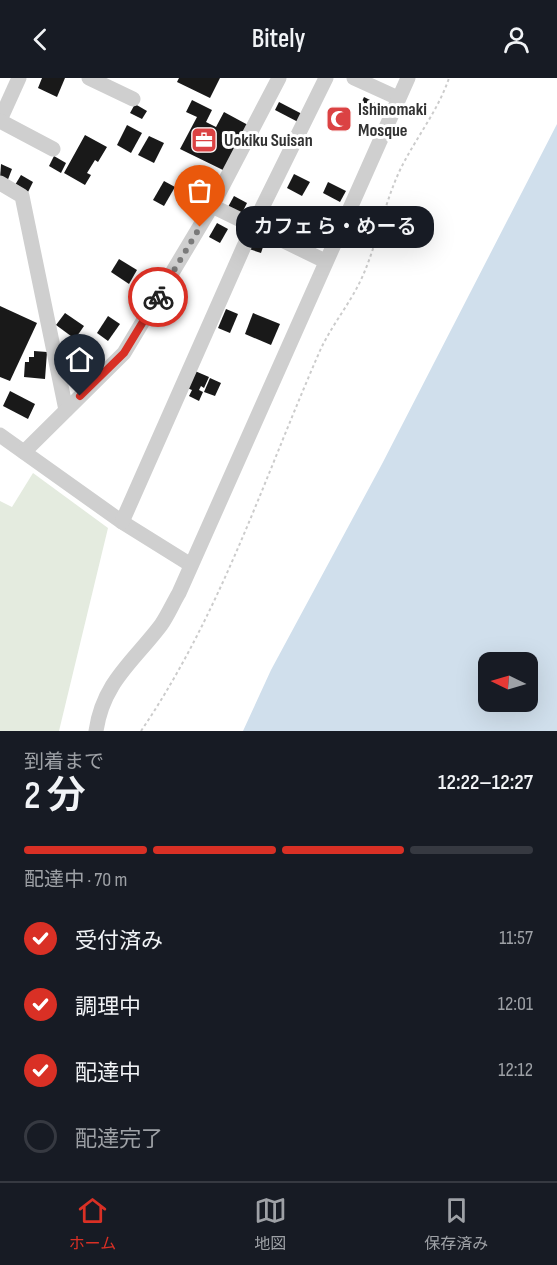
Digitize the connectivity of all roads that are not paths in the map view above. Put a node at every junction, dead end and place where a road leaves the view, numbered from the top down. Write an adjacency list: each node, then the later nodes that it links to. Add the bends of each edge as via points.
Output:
1 (88, 78): 8 (street)
2 (279, 78): 12 (street)
3 (326, 78): 13 (street)
4 (354, 78): 7 (street)
5 (408, 78): 7 (street)
6 (19, 80): 9 (street)
7 (398, 98): 14 (street)
8 (133, 99)
9 (0, 120): 10 (street)
10 (53, 149)
11 (0, 183): 15 (street, via 22,196)
12 (212, 206): 13 (street); 15 (street, via 124,353)
13 (253, 226): 14 (street); 18 (street)
14 (325, 261): 19 (street)
15 (66, 410): 17 (street)
16 (0, 435): 17 (street)
17 (24, 452): 18 (street)
18 (122, 522): 19 (street)
19 (191, 565): 20 (street, via 162,623 109,691)
20 (96, 731)

